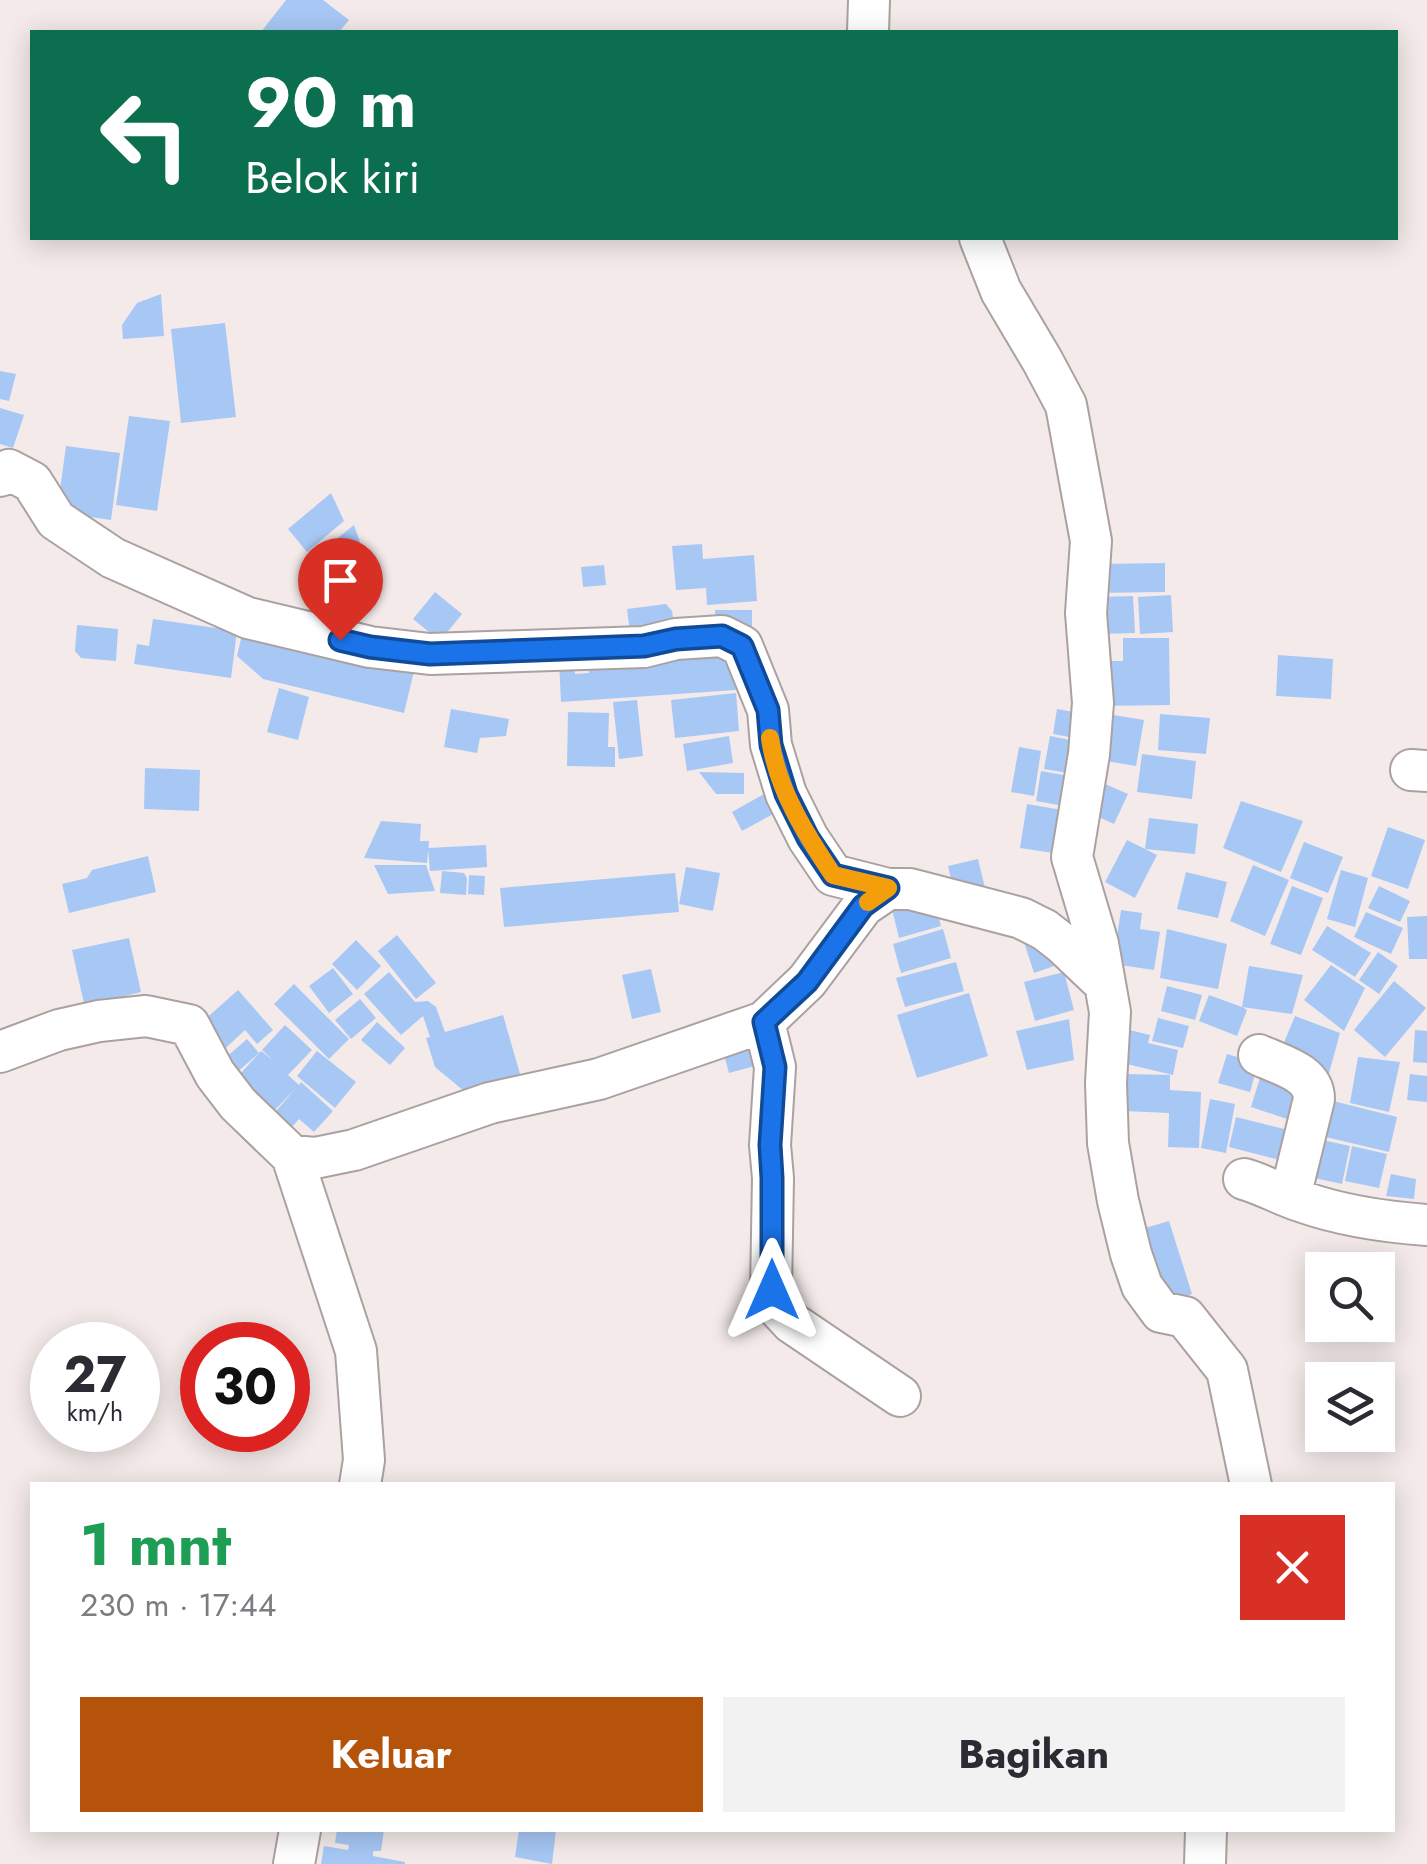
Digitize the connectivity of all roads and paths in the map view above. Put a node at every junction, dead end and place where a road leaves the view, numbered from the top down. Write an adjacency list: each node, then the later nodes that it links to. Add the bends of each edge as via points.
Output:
1 (868, 0): 2 (street)
2 (868, 30)
3 (981, 240): 6 (street, via 1001,291 1066,405 1091,540 1086,613 1093,703 1072,857)
4 (0, 476): 5 (street, via 10,470 32,482 56,520 114,558 248,618 370,647 430,654 644,646 722,636 742,646 768,710 786,794 808,838 833,875)
5 (888, 888): 6 (street, via 1021,918 1063,944); 7 (street, via 863,906 807,982)
6 (1104, 984): 16 (street, via 1110,1012 1108,1143 1131,1254 1160,1312 1185,1317 1227,1370)
7 (764, 1022): 10 (street, via 599,1080 490,1103 354,1150); 14 (street, via 775,1067 770,1145 772,1290 778,1308)
8 (0, 1052): 10 (street, via 99,1021 146,1016 188,1024 238,1104)
9 (1259, 1055): 12 (street, via 1314,1087)
10 (292, 1156): 15 (street, via 356,1351)
11 (1244, 1179): 12 (street)
12 (1290, 1196): 13 (street, via 1376,1221)
13 (1427, 1225)
14 (900, 1396)
15 (360, 1482)
16 (1250, 1482)
17 (300, 1832): 19 (street)
18 (1206, 1832): 20 (street)
19 (294, 1864)
20 (1205, 1864)

